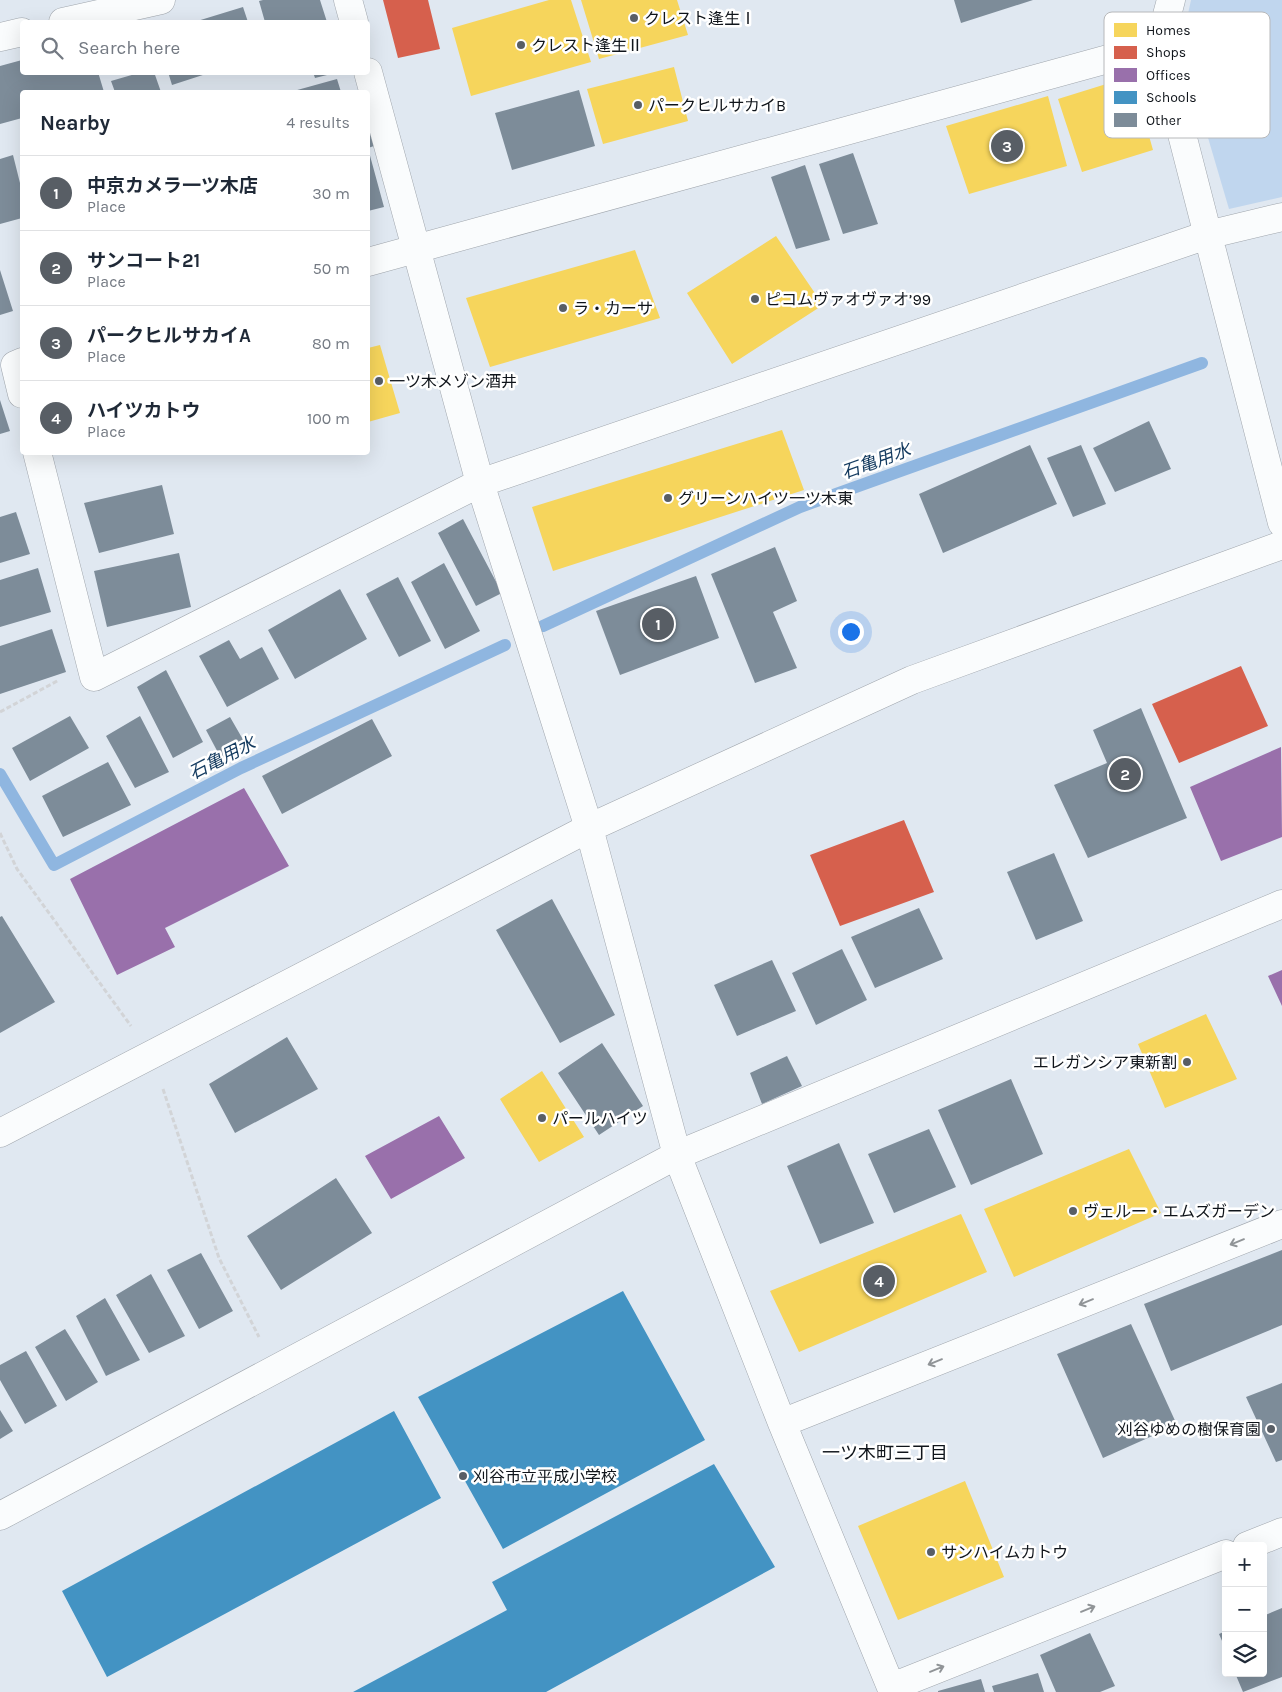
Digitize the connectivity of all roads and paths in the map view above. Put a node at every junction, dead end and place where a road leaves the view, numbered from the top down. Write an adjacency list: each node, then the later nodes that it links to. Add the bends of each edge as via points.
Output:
1 (161, 0): 3 (street)
2 (348, 0): 4 (street)
3 (72, 20)
4 (353, 20)
5 (20, 32): 6 (street)
6 (0, 37)
7 (1104, 60): 12 (street)
8 (369, 75): 12 (street)
9 (1182, 138): 11 (street)
10 (1282, 217): 11 (street)
11 (1207, 236): 17 (street); 18 (street)
12 (416, 248): 13 (street); 17 (street)
13 (370, 261)
14 (20, 363): 15 (street, via 15,365)
15 (20, 386)
16 (38, 455): 20 (street)
17 (480, 483): 20 (street, via 94,677); 22 (street)
18 (1282, 523)
19 (1282, 545): 22 (street, via 912,680)
20 (90, 663): 21 (path)
21 (0, 712)
22 (589, 828): 26 (street); 27 (street)
23 (0, 832): 24 (path)
24 (17, 869)
25 (1282, 904): 27 (street)
26 (0, 1133)
27 (677, 1155): 30 (street); 31 (street)
28 (1282, 1224): 31 (street, one-way to 31)
29 (219, 1258): 30 (path)
30 (274, 1369): 32 (street)
31 (782, 1423): 36 (street)
32 (0, 1516)
33 (1282, 1532): 34 (street)
34 (1257, 1542)
35 (1222, 1556): 36 (street, one-way to 35)
36 (892, 1689)

